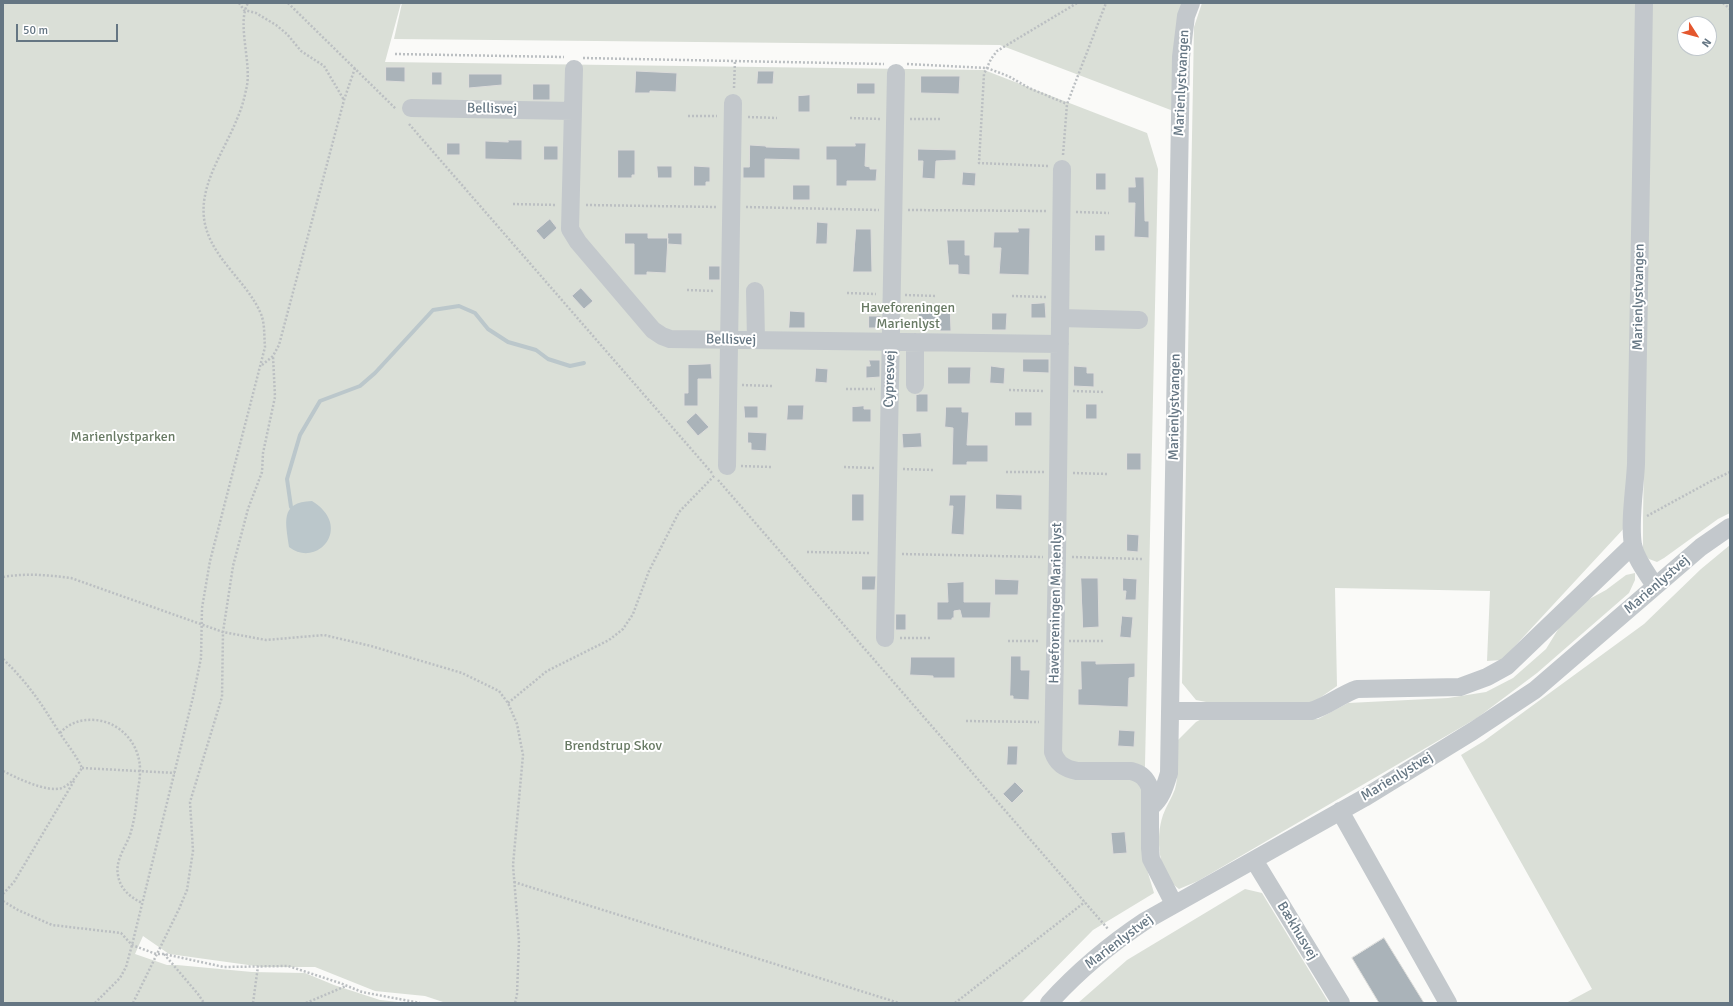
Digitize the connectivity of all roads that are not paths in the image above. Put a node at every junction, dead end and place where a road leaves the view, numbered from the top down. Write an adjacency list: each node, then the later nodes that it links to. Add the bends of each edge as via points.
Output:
1 (1191, 3): 23 (street, Marienlystvangen, via 1186,16 1181,58)
2 (1644, 3): 20 (street, Marienlystvangen)
3 (573, 61): 6 (street, Bellisvej)
4 (897, 67): 14 (street, Cypresvej)
5 (734, 103): 12 (street)
6 (573, 111): 7 (street, Bellisvej); 12 (street, Bellisvej, via 570,205 570,229 573,236 653,330 670,339)
7 (406, 114)
8 (1062, 168): 10 (street, Haveforeningen Marienlyst)
9 (755, 291): 13 (street)
10 (1060, 318): 11 (street); 16 (street, Haveforeningen Marienlyst)
11 (1139, 320)
12 (729, 340): 13 (street, Bellisvej); 18 (street)
13 (756, 340): 14 (street, Bellisvej)
14 (892, 341): 15 (street, Bellisvej); 22 (street, Cypresvej)
15 (915, 342): 16 (street, Bellisvej); 17 (street)
16 (1060, 344): 24 (street, Haveforeningen Marienlyst, via 1053,752 1055,759 1068,769 1131,771 1140,774 1150,788)
17 (915, 385)
18 (721, 471)
19 (1730, 527): 21 (street, Marienlystvej, via 1701,547)
20 (1634, 545): 21 (street, Marienlystvangen, via 1641,564); 23 (street, via 1507,666 1487,678 1460,687 1357,689 1342,694 1336,701 1323,708 1311,711)
21 (1655, 586): 25 (street, Marienlystvej, via 1534,690 1474,731)
22 (885, 638)
23 (1170, 711): 24 (street, Marienlystvangen, via 1169,773 1164,789)
24 (1151, 807): 27 (street, Haveforeningen Marienlyst, via 1151,859)
25 (1340, 811): 26 (street, Marienlystvej); 30 (street)
26 (1254, 860): 27 (street, Marienlystvej); 29 (street, Bækhusvej)
27 (1174, 904): 28 (street, Marienlystvej, via 1117,940 1089,962)
28 (1049, 1003)
29 (1340, 1003)
30 (1448, 1003)

